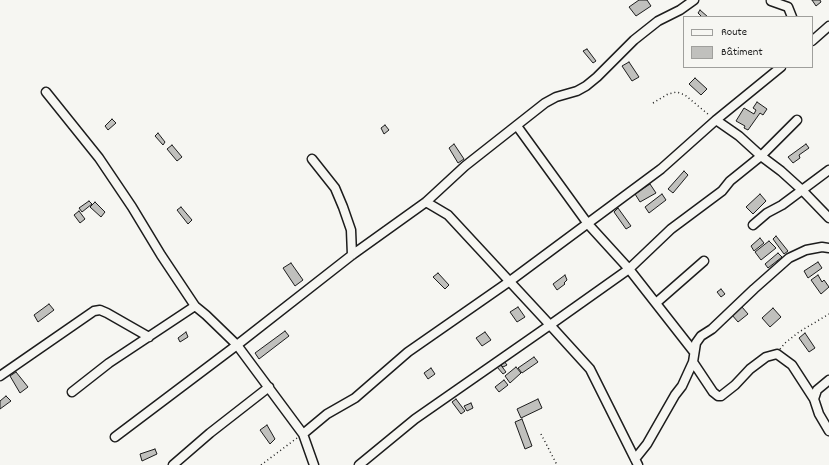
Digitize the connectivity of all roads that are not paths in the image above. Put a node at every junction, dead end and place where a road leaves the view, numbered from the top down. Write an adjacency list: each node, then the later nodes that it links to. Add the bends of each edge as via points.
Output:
1 (694, 0): 10 (street, via 658,21 634,40 586,86 545,103)
2 (772, 0): 3 (street, via 771,2 788,7)
3 (792, 16)
4 (829, 26): 5 (street)
5 (813, 40)
6 (780, 68): 8 (street)
7 (46, 92): 25 (street, via 99,158)
8 (716, 120): 11 (street); 17 (street, via 661,169)
9 (797, 120): 11 (street)
10 (517, 126): 15 (street, via 465,166); 17 (street)
11 (761, 156): 14 (street); 22 (street, via 730,181 722,191 671,229)
12 (312, 159): 20 (street, via 335,188 344,206 351,230)
13 (829, 170): 14 (street)
14 (802, 190): 16 (street); 18 (street)
15 (426, 202): 20 (street); 23 (street, via 448,216)
16 (829, 218)
17 (588, 224): 22 (street); 23 (street)
18 (753, 225)
19 (829, 248): 29 (street, via 806,250 789,258 712,329 701,336)
20 (352, 255): 28 (street)
21 (704, 261): 24 (street)
22 (629, 269): 24 (street); 26 (street)
23 (510, 281): 26 (street); 37 (street, via 408,352 355,398 327,414)
24 (656, 303): 29 (street)
25 (195, 306): 27 (street); 28 (street)
26 (550, 325): 39 (street, via 590,369); 42 (street, via 415,419)
27 (149, 337): 31 (street, via 107,313 94,311); 34 (street, via 109,363)
28 (237, 345): 33 (street); 38 (street)
29 (694, 352): 30 (street)
30 (693, 362): 35 (street, via 713,392 721,396 750,369 766,357 777,354 792,365); 39 (street, via 682,386)
31 (0, 376)
32 (829, 380): 35 (street, via 816,390)
33 (269, 387): 37 (street); 40 (street)
34 (72, 392)
35 (814, 400): 36 (street)
36 (829, 431)
37 (303, 434): 41 (street)
38 (115, 437)
39 (637, 462)
40 (173, 465)
41 (314, 465)
42 (359, 465)

